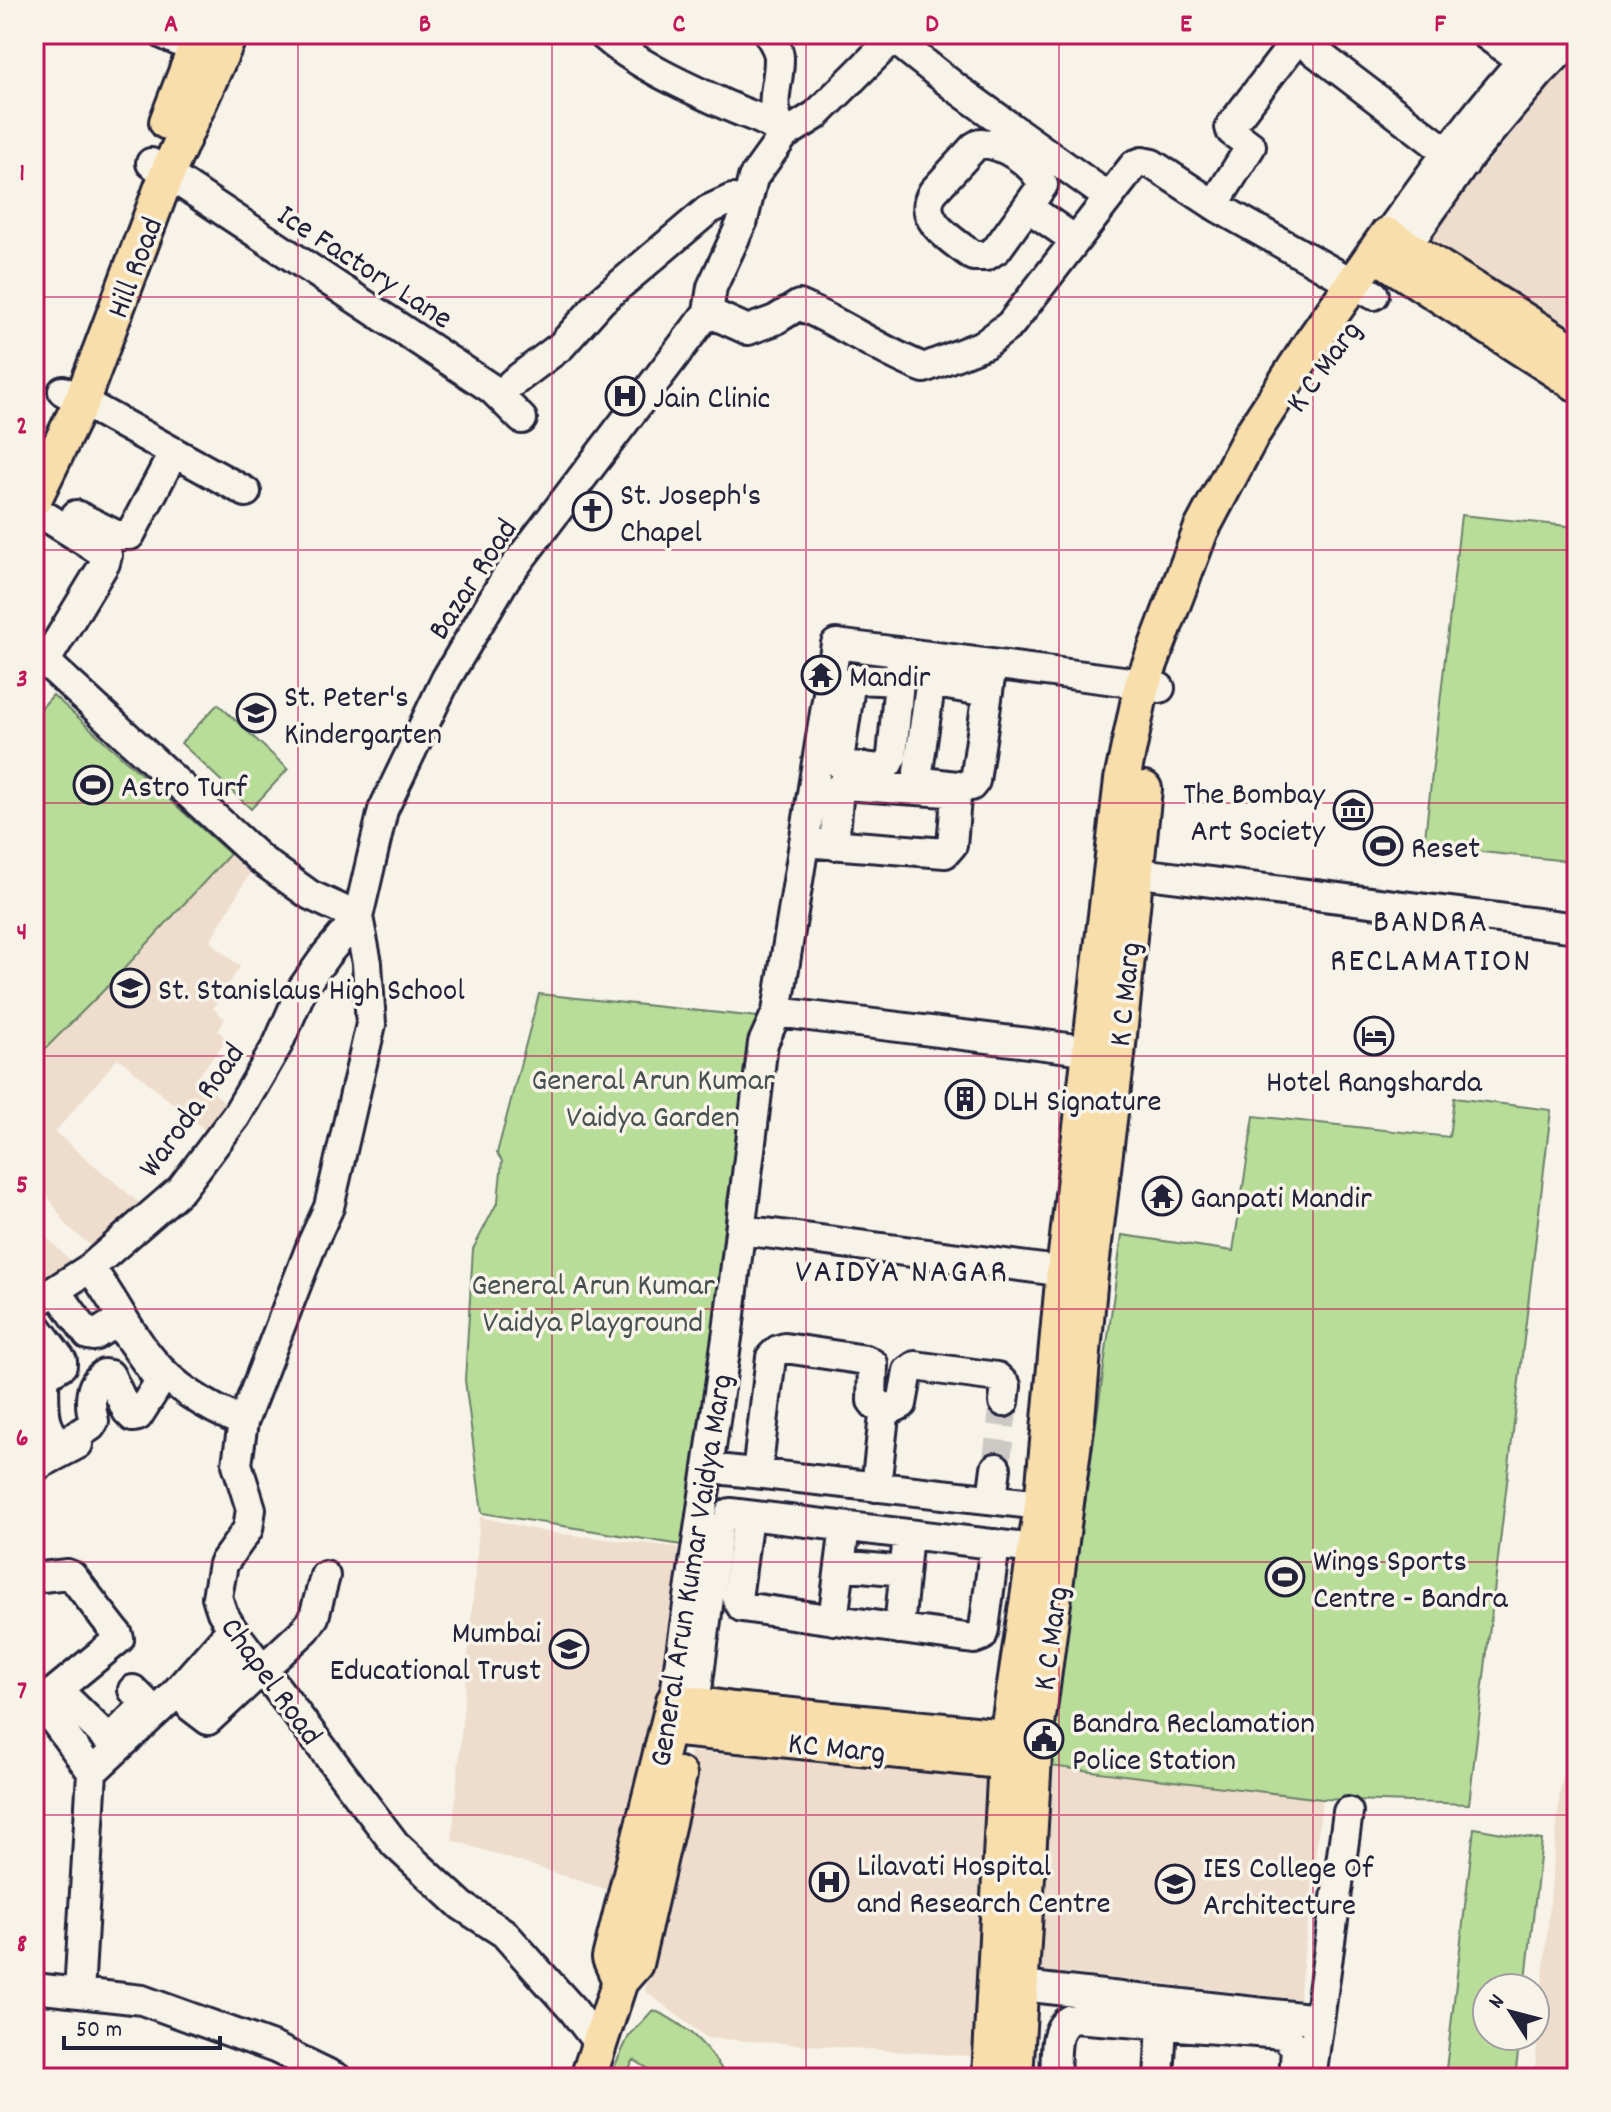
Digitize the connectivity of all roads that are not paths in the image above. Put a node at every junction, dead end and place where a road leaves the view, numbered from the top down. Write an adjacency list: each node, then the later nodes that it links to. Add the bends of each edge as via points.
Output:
1 (163, 34): 6 (street)
2 (602, 34): 8 (street, via 648,67 763,119)
3 (769, 34): 8 (street, via 779,56 774,115)
4 (1485, 34): 7 (street)
5 (895, 36): 8 (street, via 816,115); 11 (street, via 956,88)
6 (211, 43): 10 (main road, Hill Road)
7 (1548, 49): 9 (street, K C Marg)
8 (784, 135): 12 (street, via 753,178)
9 (1456, 158): 13 (street, via 1301,41 1295,42 1230,127 1251,146); 16 (street, K C Marg)
10 (159, 169): 22 (main road, Hill Road); 23 (street, Ice Factory Lane, via 492,389)
11 (1108, 197): 13 (street, via 1142,162); 15 (street)
12 (747, 201): 17 (street, via 712,287); 20 (street, via 732,199 708,210 602,300 561,346)
13 (1214, 205): 16 (street)
14 (1029, 208): 15 (street)
15 (1075, 240): 17 (street, via 1010,325 985,344 924,368 799,305 748,330)
16 (1381, 263): 18 (main road, via 1464,298); 33 (main road, K C Marg, via 1263,451)
17 (708, 312): 38 (street, Bazar Road, via 505,579 446,679 383,810)
18 (1537, 343): 19 (main road); 21 (main road)
19 (1577, 354)
20 (512, 383)
21 (1577, 384)
22 (72, 396): 24 (main road, Hill Road); 25 (street); 27 (main road, Hill Road)
23 (522, 419)
24 (34, 448)
25 (174, 452): 26 (street); 27 (street, via 130,535 116,535)
26 (246, 492)
27 (35, 501): 29 (street, via 107,555)
28 (902, 653): 30 (street, General Arun Kumar Vaidya Marg); 32 (street); 34 (street, General Arun Kumar Vaidya Marg, via 836,644)
29 (40, 657): 38 (street, via 260,859 310,895)
30 (932, 669): 31 (street, General Arun Kumar Vaidya Marg); 31 (street, via 918,772 923,782 965,787 975,781)
31 (990, 678): 33 (street, General Arun Kumar Vaidya Marg)
32 (899, 681): 34 (street, via 855,680); 34 (street, via 892,756 885,767 839,763)
33 (1151, 687): 37 (main road, K C Marg, via 1155,705)
34 (836, 710): 35 (street, General Arun Kumar Vaidya Marg)
35 (804, 842): 36 (street); 40 (street, General Arun Kumar Vaidya Marg)
36 (834, 845)
37 (1123, 870): 39 (street); 41 (main road, K C Marg)
38 (358, 917): 43 (street, Waroda Road, via 302,989 278,1044 236,1116 181,1189); 48 (street, Chapel Road, via 371,1024 347,1131 329,1207)
39 (1577, 928)
40 (777, 1012): 41 (street); 42 (street, General Arun Kumar Vaidya Marg, via 781,1048)
41 (1103, 1052): 44 (main road, K C Marg)
42 (748, 1230): 44 (street); 52 (street, General Arun Kumar Vaidya Marg); 57 (street, General Arun Kumar Vaidya Marg)
43 (90, 1268): 45 (street, Waroda Road); 48 (street, via 152,1361 207,1406)
44 (1077, 1273): 56 (main road, K C Marg); 61 (main road, K C Marg, via 1077,1418)
45 (45, 1310): 45 (street, via 62,1361 44,1380 46,1424 60,1443 91,1426 92,1386 104,1374 110,1375 127,1411 138,1416 157,1377 117,1321 91,1336)
46 (1004, 1402): 47 (street, via 1006,1386 997,1377 915,1366 908,1371 902,1404)
47 (885, 1407): 53 (street, via 872,1401 870,1362 778,1350 771,1357); 54 (street)
48 (243, 1422): 67 (street, Chapel Road, via 237,1464 251,1509 248,1529 223,1564 217,1597)
49 (78, 1444): 50 (street)
50 (34, 1467)
51 (996, 1468): 55 (street)
52 (726, 1470): 53 (street); 57 (street, General Arun Kumar Vaidya Marg)
53 (757, 1473): 54 (street)
54 (876, 1487): 55 (street)
55 (992, 1499): 56 (street)
56 (1042, 1505): 61 (main road, K C Marg)
57 (724, 1513): 58 (street); 66 (street, via 738,1605); 73 (street, General Arun Kumar Vaidya Marg)
58 (845, 1527): 59 (street); 62 (street)
59 (908, 1534): 60 (street); 63 (street)
60 (995, 1544): 61 (street); 68 (street, via 982,1636)
61 (1043, 1554): 74 (main road, K C Marg, via 1034,1649)
62 (840, 1565): 63 (street); 66 (street)
63 (904, 1571): 68 (street)
64 (325, 1576): 70 (street, via 311,1623)
65 (34, 1578): 72 (street, via 72,1576 119,1639)
66 (833, 1620): 68 (street)
67 (232, 1629): 70 (street, Chapel Road); 75 (street, via 169,1700)
68 (899, 1629)
69 (107, 1663): 72 (street, via 94,1664)
70 (249, 1667): 82 (street, Chapel Road, via 395,1844 462,1906 504,1933)
71 (133, 1690): 72 (street, via 143,1707 107,1738)
72 (44, 1704): 75 (street)
73 (682, 1716): 74 (main road, KC Marg); 82 (main road, General Arun Kumar Vaidya Marg, via 610,1958 620,1981)
74 (1007, 1750): 77 (main road, K C Marg); 85 (main road, K C Marg)
75 (92, 1772): 79 (street)
76 (1348, 1812): 81 (street)
77 (1022, 1986): 80 (street); 86 (main road, K C Marg)
78 (34, 1988): 79 (street)
79 (79, 1993): 83 (street, via 142,2000 275,2048)
80 (1162, 2013): 81 (street); 87 (street, via 1065,2021 1059,2029); 88 (street); 89 (street, via 1283,2034 1296,2047)
81 (1318, 2019): 90 (street)
82 (599, 2044): 84 (main road)
83 (337, 2078)
84 (588, 2078)
85 (990, 2078)
86 (1015, 2078)
87 (1055, 2078)
88 (1159, 2078)
89 (1294, 2078)
90 (1311, 2078)

